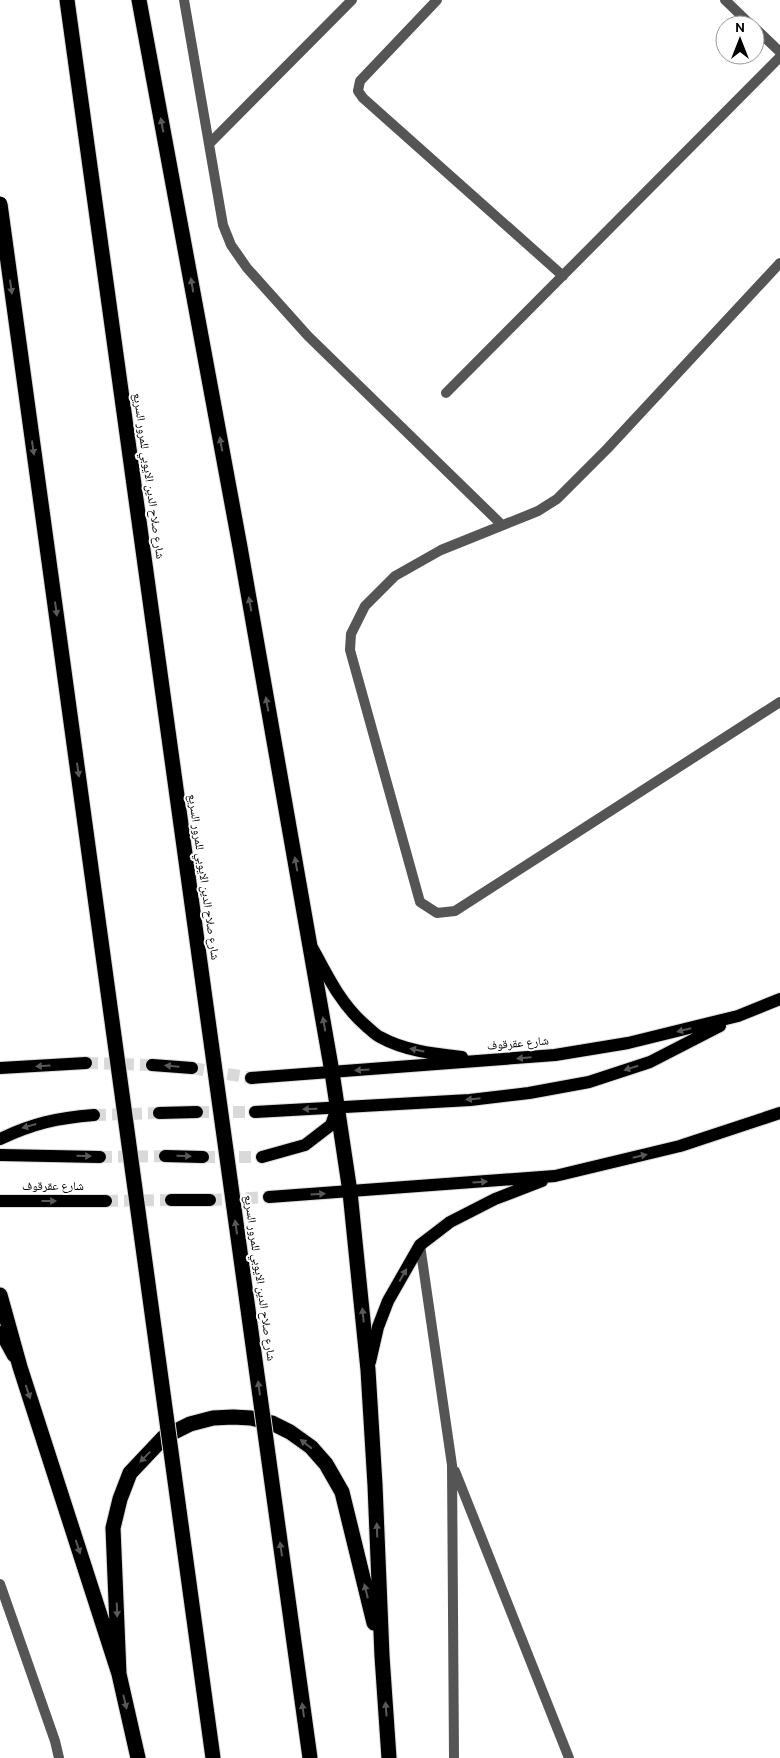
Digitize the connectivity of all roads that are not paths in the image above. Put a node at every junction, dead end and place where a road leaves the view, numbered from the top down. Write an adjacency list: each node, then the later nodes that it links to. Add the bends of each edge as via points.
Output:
1 (67, 0): 59 (highway, شارع صلاح الدين الايوبي للمرور السريع, one-way to 1, bridge)
2 (139, 0): 18 (highway, one-way to 2, via 239,538)
3 (184, 0): 11 (street)
4 (352, 0): 11 (street)
5 (437, 0): 14 (street, via 360,80 358,91)
6 (725, 0): 7 (street)
7 (741, 15)
8 (765, 38): 9 (street)
9 (780, 52)
10 (780, 57): 14 (street)
11 (210, 143): 16 (street, via 223,225 231,245 247,268 308,336)
12 (0, 204): 58 (highway, one-way to 58, bridge)
13 (780, 263): 16 (street, via 557,499 538,511)
14 (563, 276): 15 (street)
15 (446, 393)
16 (502, 525): 17 (street, via 441,550 396,576 365,606 351,634 350,650 420,902 437,913 455,911)
17 (780, 702)
18 (309, 941): 21 (main road, one-way to 18, via 435,1054 379,1037 352,1014 335,991); 26 (highway, one-way to 18)
19 (780, 999): 20 (main road, شارع عقرقوف)
20 (738, 1016): 21 (main road, شارع عقرقوف, one-way to 21, via 628,1044); 28 (main road, one-way to 28, via 650,1062 589,1082 470,1100)
21 (500, 1060): 26 (main road, شارع عقرقوف, one-way to 26)
22 (86, 1063): 24 (main road, one-way to 24)
23 (152, 1065): 25 (main road, one-way to 23)
24 (0, 1068)
25 (192, 1068)
26 (332, 1072): 27 (main road, شارع عقرقوف); 28 (highway)
27 (251, 1078)
28 (337, 1108): 30 (main road, one-way to 30); 39 (main road, via 330,1125 304,1145); 41 (highway)
29 (197, 1112): 32 (main road)
30 (255, 1112)
31 (780, 1112): 40 (main road, one-way to 31, via 680,1146)
32 (159, 1113)
33 (94, 1115): 34 (main road, one-way to 34, via 59,1118 22,1128)
34 (0, 1139)
35 (0, 1155): 37 (main road, one-way to 37)
36 (165, 1156): 38 (main road, one-way to 38)
37 (100, 1157)
38 (203, 1157)
39 (262, 1157)
40 (555, 1176): 41 (main road, one-way to 40); 47 (main road, via 495,1199 450,1222)
41 (350, 1192): 42 (main road, one-way to 41); 51 (highway, one-way to 41)
42 (269, 1197)
43 (170, 1200): 44 (main road)
44 (210, 1200)
45 (0, 1201): 46 (main road, شارع عقرقوف, one-way to 46)
46 (106, 1201)
47 (420, 1245): 51 (main road, one-way to 47, via 388,1301); 52 (street)
48 (0, 1295): 50 (highway)
49 (0, 1332): 50 (main road)
50 (20, 1367): 55 (highway, one-way to 55)
51 (368, 1370): 54 (highway, one-way to 51)
52 (452, 1465): 61 (street); 62 (street)
53 (0, 1584): 56 (street)
54 (382, 1656): 55 (highway, one-way to 55, via 342,1492 326,1464 311,1447 290,1432 272,1423 233,1416 190,1424 164,1437 130,1473 113,1528); 60 (highway, one-way to 54)
55 (119, 1674): 57 (highway, one-way to 57)
56 (59, 1758)
57 (138, 1758)
58 (213, 1758)
59 (310, 1758)
60 (389, 1758)
61 (454, 1758)
62 (569, 1758)

